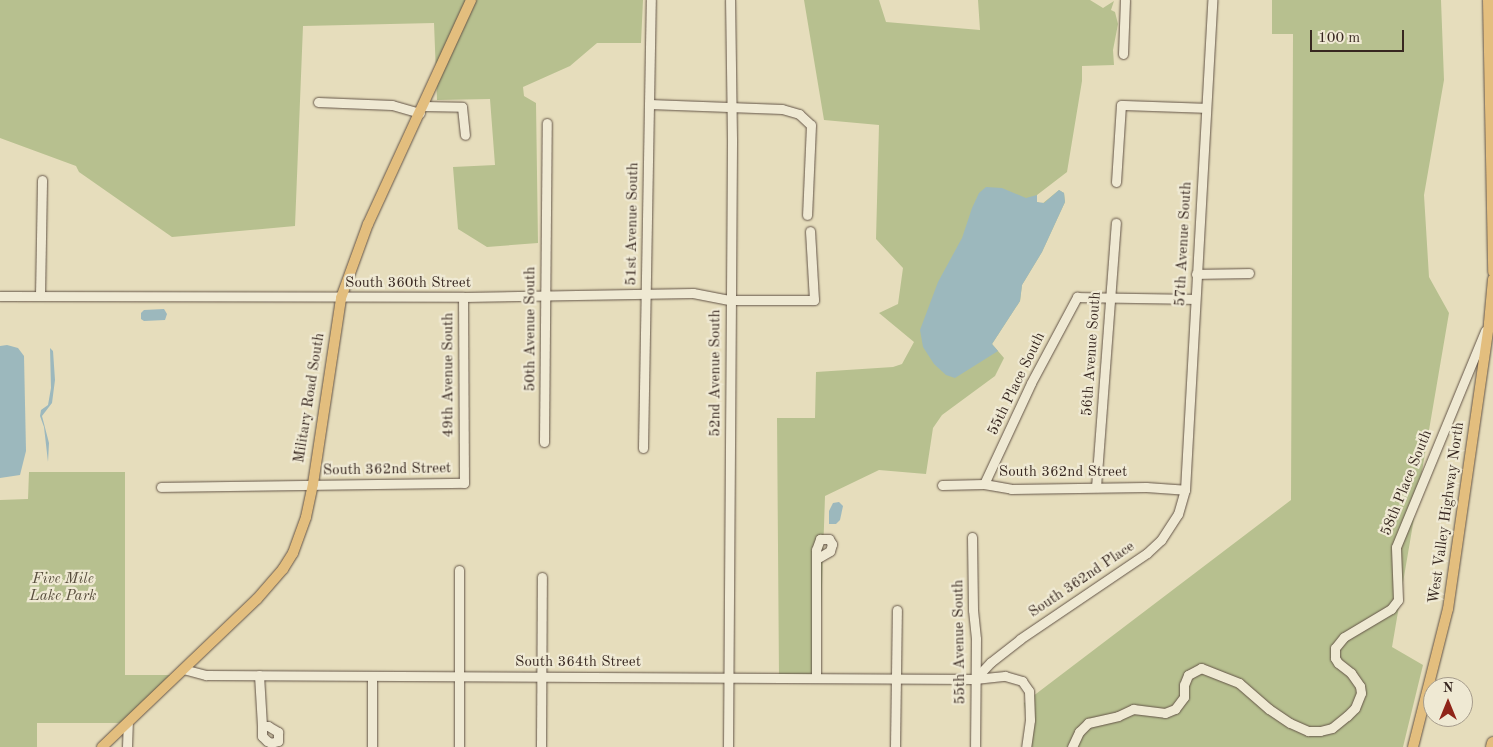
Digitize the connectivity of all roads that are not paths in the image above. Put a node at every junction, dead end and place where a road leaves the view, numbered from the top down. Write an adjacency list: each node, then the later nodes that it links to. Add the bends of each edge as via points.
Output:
1 (471, 0): 12 (main road, Military Road South)
2 (651, 0): 9 (street, 51st Avenue South)
3 (730, 0): 10 (street, 52nd Avenue South)
4 (1125, 0): 7 (street)
5 (1212, 0): 11 (street, 57th Avenue South)
6 (1488, 0): 20 (main road)
7 (1123, 54)
8 (318, 102): 12 (street, via 392,105)
9 (649, 104): 10 (street); 24 (street, 51st Avenue South)
10 (732, 106): 17 (street, via 782,109 799,114 811,125); 32 (street, 52nd Avenue South)
11 (1205, 108): 16 (street, via 1121,105); 22 (street, 57th Avenue South)
12 (421, 110): 14 (street, via 462,107); 30 (main road, Military Road South, via 368,224)
13 (547, 123): 27 (street, 50th Avenue South)
14 (465, 136)
15 (42, 180): 26 (street)
16 (1116, 182)
17 (807, 215)
18 (1116, 223): 29 (street, 56th Avenue South)
19 (810, 231): 32 (street, South 360th Street, via 814,300)
20 (1493, 272)
21 (1249, 273): 22 (street)
22 (1196, 274): 31 (street, 57th Avenue South)
23 (1493, 279): 33 (main road, West Valley Highway North)
24 (646, 294): 27 (street, South 360th Street); 32 (street, South 360th Street, via 693,292); 35 (street, 51st Avenue South)
25 (0, 296): 26 (street, South 360th Street)
26 (40, 296): 30 (street, South 360th Street)
27 (544, 296): 28 (street, South 360th Street); 34 (street, 50th Avenue South)
28 (463, 297): 30 (street, South 360th Street); 36 (street, 49th Avenue South)
29 (1110, 297): 31 (street); 38 (street, 55th Place South, via 1077,297 1031,383); 41 (street, 56th Avenue South)
30 (341, 298): 37 (main road, Military Road South)
31 (1194, 298): 42 (street, 57th Avenue South)
32 (730, 300): 54 (street, 52nd Avenue South)
33 (1489, 322): 69 (street, 58th Place South, via 1396,547 1398,600 1395,606 1344,637 1335,648 1335,658 1360,686 1361,693 1354,708 1332,728 1308,731 1269,709 1239,683 1201,668 1188,675 1184,697 1175,709 1165,713 1133,709 1088,723); 70 (main road, West Valley Highway North, via 1448,609)
34 (544, 442)
35 (643, 448)
36 (464, 483): 37 (street, South 362nd Street)
37 (313, 484): 40 (street, South 362nd Street); 48 (main road, Military Road South, via 300,539 283,569 257,599)
38 (984, 484): 39 (street, South 362nd Street); 41 (street, South 362nd Street, via 1011,489)
39 (942, 485)
40 (162, 487)
41 (1096, 487): 42 (street, South 362nd Street)
42 (1184, 490): 56 (street, South 362nd Place, via 1178,514 1147,553 1020,639 990,662)
43 (972, 536): 56 (street, 55th Avenue South)
44 (816, 559): 52 (street)
45 (459, 570): 51 (street)
46 (542, 577): 53 (street)
47 (897, 610): 55 (street)
48 (183, 669): 49 (street, South 364th Street, via 206,675); 57 (main road, Military Road South)
49 (259, 675): 50 (street, South 364th Street); 58 (street)
50 (372, 676): 51 (street, South 364th Street); 62 (street)
51 (458, 676): 53 (street, South 364th Street); 63 (street)
52 (816, 676): 54 (street, South 364th Street); 55 (street, South 364th Street)
53 (540, 677): 54 (street, South 364th Street); 64 (street)
54 (728, 677): 65 (street, 52nd Avenue South)
55 (895, 678): 56 (street, South 364th Street); 66 (street)
56 (975, 679): 67 (street, 55th Avenue South); 68 (street, via 1005,676 1026,685 1031,707)
57 (128, 723): 60 (main road, Military Road South); 61 (street)
58 (262, 726)
59 (1493, 743): 71 (highway)
60 (102, 747)
61 (127, 747)
62 (372, 747)
63 (459, 747)
64 (541, 747)
65 (728, 747)
66 (895, 747)
67 (975, 747)
68 (1026, 747)
69 (1072, 747)
70 (1413, 747)
71 (1492, 747)

